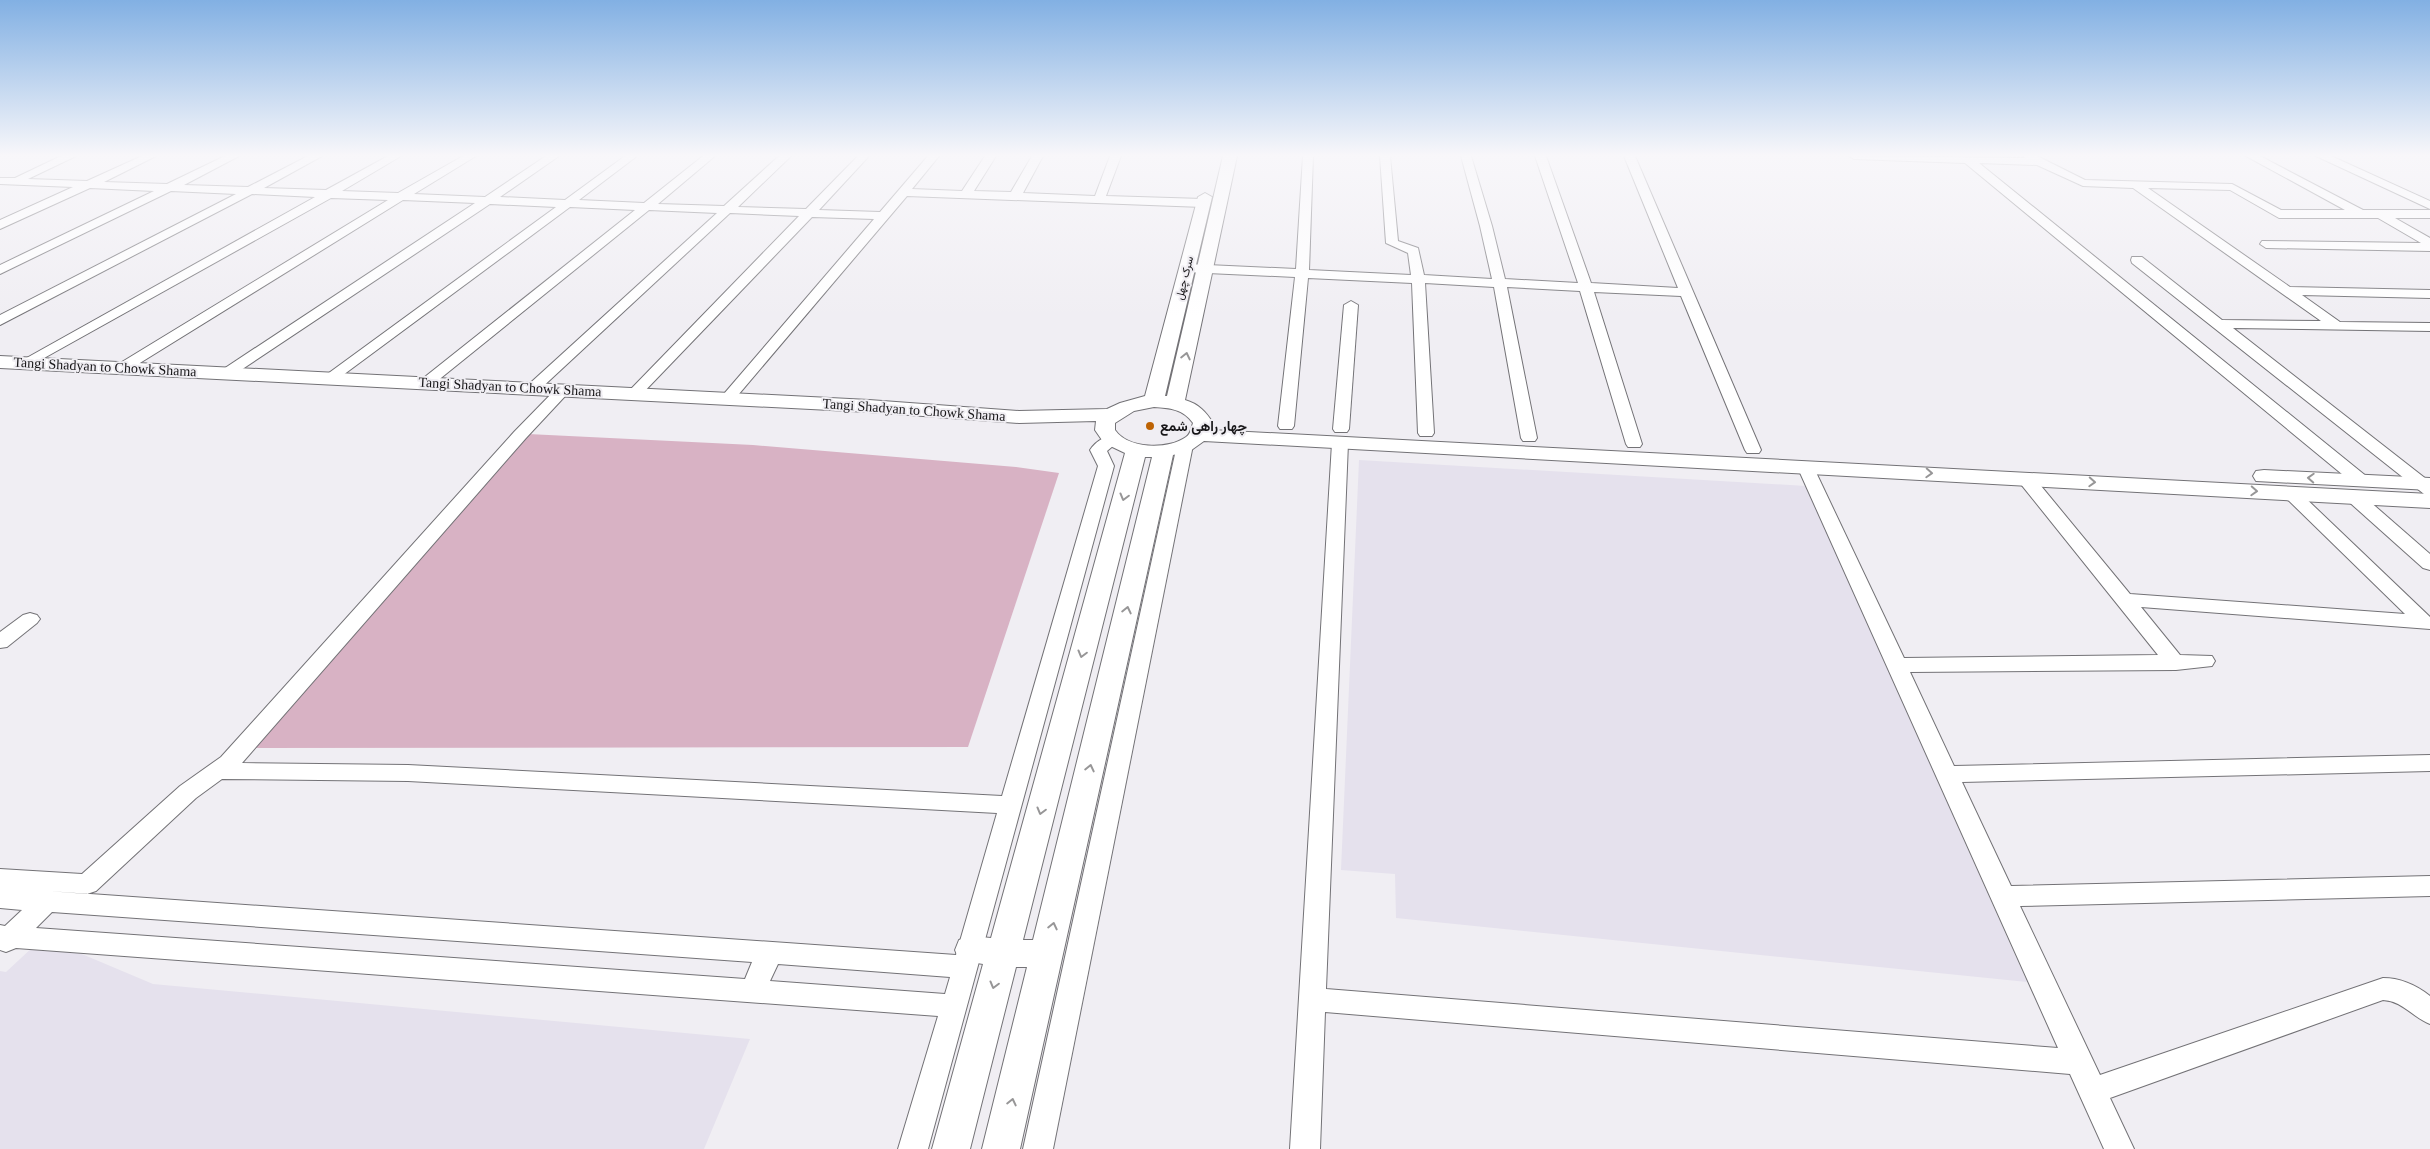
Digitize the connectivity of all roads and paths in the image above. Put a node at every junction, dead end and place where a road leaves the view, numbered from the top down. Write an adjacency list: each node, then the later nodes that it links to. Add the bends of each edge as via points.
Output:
1 (728, 209): 55 (street)
2 (34, 210): 29 (street)
3 (124, 210): 36 (street)
4 (215, 210): 45 (street)
5 (302, 210): 50 (street)
6 (380, 210): 51 (street)
7 (473, 210): 52 (street)
8 (560, 210): 53 (street)
9 (643, 210): 54 (street)
10 (741, 210): 24 (street)
11 (813, 210): 24 (street)
12 (890, 210): 28 (street)
13 (1201, 210): 34 (main road, سرک چهل)
14 (1218, 210): 35 (main road)
15 (1305, 210): 37 (street)
16 (1390, 210): 38 (street, via 1392,243 1414,251)
17 (1482, 210): 39 (street)
18 (1559, 210): 40 (street)
19 (1651, 210): 42 (street)
20 (2027, 210): 70 (street)
21 (2172, 210): 41 (street)
22 (2271, 210): 27 (street, via 2279,214)
23 (2354, 210): 27 (street)
24 (810, 213): 28 (street); 57 (street)
25 (2379, 214): 26 (street); 27 (street); 30 (street)
26 (2430, 214)
27 (2364, 215)
28 (884, 216): 58 (street)
29 (0, 225)
30 (2430, 243)
31 (2266, 244): 32 (street)
32 (2430, 248)
33 (2138, 260): 46 (street)
34 (1186, 268): 35 (street); 59 (main road, سرک چهل)
35 (1205, 269): 37 (street); 60 (main road, one-way to 35)
36 (0, 270)
37 (1302, 274): 38 (street); 61 (street)
38 (1418, 280): 39 (street); 62 (street)
39 (1500, 283): 40 (street); 65 (street)
40 (1586, 288): 42 (street); 66 (street)
41 (2288, 291): 43 (street); 47 (street)
42 (1686, 292): 67 (street)
43 (2430, 294)
44 (1351, 305): 64 (street)
45 (0, 321)
46 (2219, 324): 47 (street); 71 (street)
47 (2337, 326): 48 (street)
48 (2430, 327)
49 (0, 362): 50 (main road, Tangi Shadyan to Chowk Shama)
50 (28, 363): 51 (main road, Tangi Shadyan to Chowk Shama)
51 (122, 368): 52 (main road, Tangi Shadyan to Chowk Shama)
52 (227, 373): 53 (main road, Tangi Shadyan to Chowk Shama)
53 (330, 378): 54 (main road, Tangi Shadyan to Chowk Shama)
54 (426, 383): 55 (main road, Tangi Shadyan to Chowk Shama)
55 (532, 388): 56 (main road, Tangi Shadyan to Chowk Shama)
56 (564, 390): 57 (main road, Tangi Shadyan to Chowk Shama); 82 (street, via 513,442 229,763)
57 (634, 394): 58 (main road, Tangi Shadyan to Chowk Shama)
58 (728, 398): 63 (main road, Tangi Shadyan to Chowk Shama, via 1019,417)
59 (1154, 401): 60 (main road); 63 (main road, via 1129,405)
60 (1175, 403): 63 (main road, via 1198,414)
61 (1286, 426): 63 (main road); 64 (main road)
62 (1426, 433): 64 (main road); 65 (main road)
63 (1152, 436): 64 (main road); 84 (street, via 1098,450 1106,466); 92 (main road, one-way to 92); 93 (main road, one-way to 63); 104 (street)
64 (1341, 436): 68 (main road); 96 (street)
65 (1529, 438): 66 (main road)
66 (1634, 444): 67 (main road)
67 (1752, 450): 70 (main road, one-way to 67)
68 (1805, 466): 69 (main road, one-way to 69); 80 (street)
69 (2026, 479): 72 (main road, one-way to 72); 74 (street)
70 (2357, 489): 71 (main road); 72 (main road); 73 (street)
71 (2428, 490)
72 (2291, 494): 76 (street)
73 (2430, 564)
74 (2127, 600): 76 (street); 79 (street)
75 (30, 619): 77 (street)
76 (2426, 625)
77 (0, 642)
78 (2206, 661): 79 (street)
79 (2176, 663): 80 (street)
80 (1897, 665): 83 (street)
81 (2430, 763): 83 (street)
82 (218, 771): 84 (street, via 408,773); 85 (street, via 188,792 87,884)
83 (1947, 774): 87 (street)
84 (1010, 805): 94 (street)
85 (0, 879)
86 (2430, 886): 87 (street)
87 (2003, 896): 99 (street)
88 (0, 898): 89 (street)
89 (46, 902): 90 (street); 91 (street)
90 (4, 940): 95 (street)
91 (770, 952): 94 (street); 95 (street)
92 (1004, 952): 93 (main road); 94 (main road); 102 (main road, one-way to 102)
93 (1046, 955): 103 (main road, one-way to 93)
94 (968, 959): 97 (street)
95 (753, 990): 97 (street)
96 (1313, 999): 99 (street); 105 (street)
97 (954, 1006): 101 (street)
98 (2430, 1012): 100 (street, via 2412,996 2395,989 2383,989)
99 (2079, 1062): 100 (street)
100 (2092, 1091): 106 (street)
101 (913, 1149)
102 (951, 1149)
103 (1001, 1149)
104 (1038, 1149)
105 (1305, 1149)
106 (2119, 1149)

